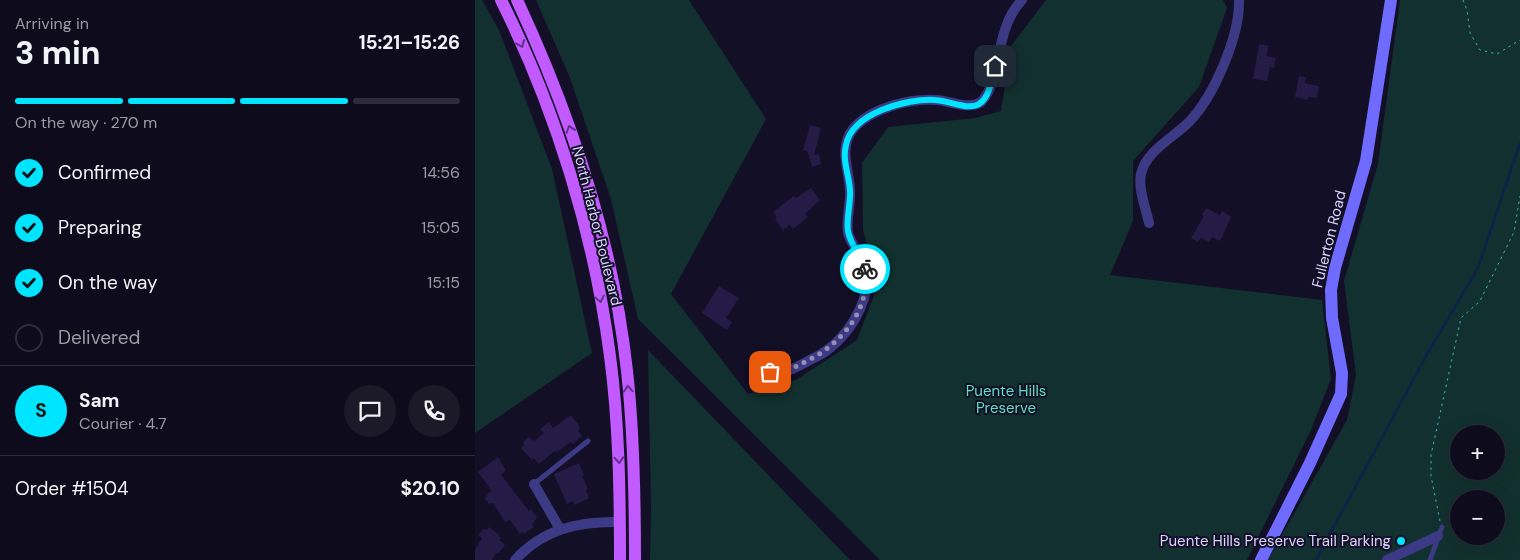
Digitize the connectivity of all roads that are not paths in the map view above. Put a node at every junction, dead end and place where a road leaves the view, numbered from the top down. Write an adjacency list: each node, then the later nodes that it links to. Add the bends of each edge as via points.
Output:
1 (501, 0): 10 (main road, North Harbor Boulevard, one-way to 10, via 539,87 559,143 591,254 613,384)
2 (517, 0): 16 (main road, North Harbor Boulevard, one-way to 2, via 635,468 627,371 610,269 578,150)
3 (1023, 0): 7 (street, via 1006,25 990,85 981,102 970,106 930,99 906,103 869,116 850,134 845,153 850,191 848,229 865,267 862,302 851,325 828,350 781,373)
4 (1239, 0): 6 (street, via 1227,53 1208,97 1194,117 1153,153 1143,167 1140,184)
5 (1391, 0): 17 (street, Fullerton Road, via 1368,155 1331,290 1332,318 1342,373 1340,396)
6 (1149, 223)
7 (770, 372)
8 (588, 441): 9 (lane)
9 (534, 484): 11 (street)
10 (620, 522): 11 (street, via 584,523); 14 (main road, North Harbor Boulevard); 15 (main road, via 629,535)
11 (560, 529): 13 (street, via 528,547)
12 (1440, 532): 18 (street); 19 (lane)
13 (515, 560)
14 (620, 560)
15 (628, 560)
16 (635, 560)
17 (1261, 560)
18 (1387, 560)
19 (1430, 560)

